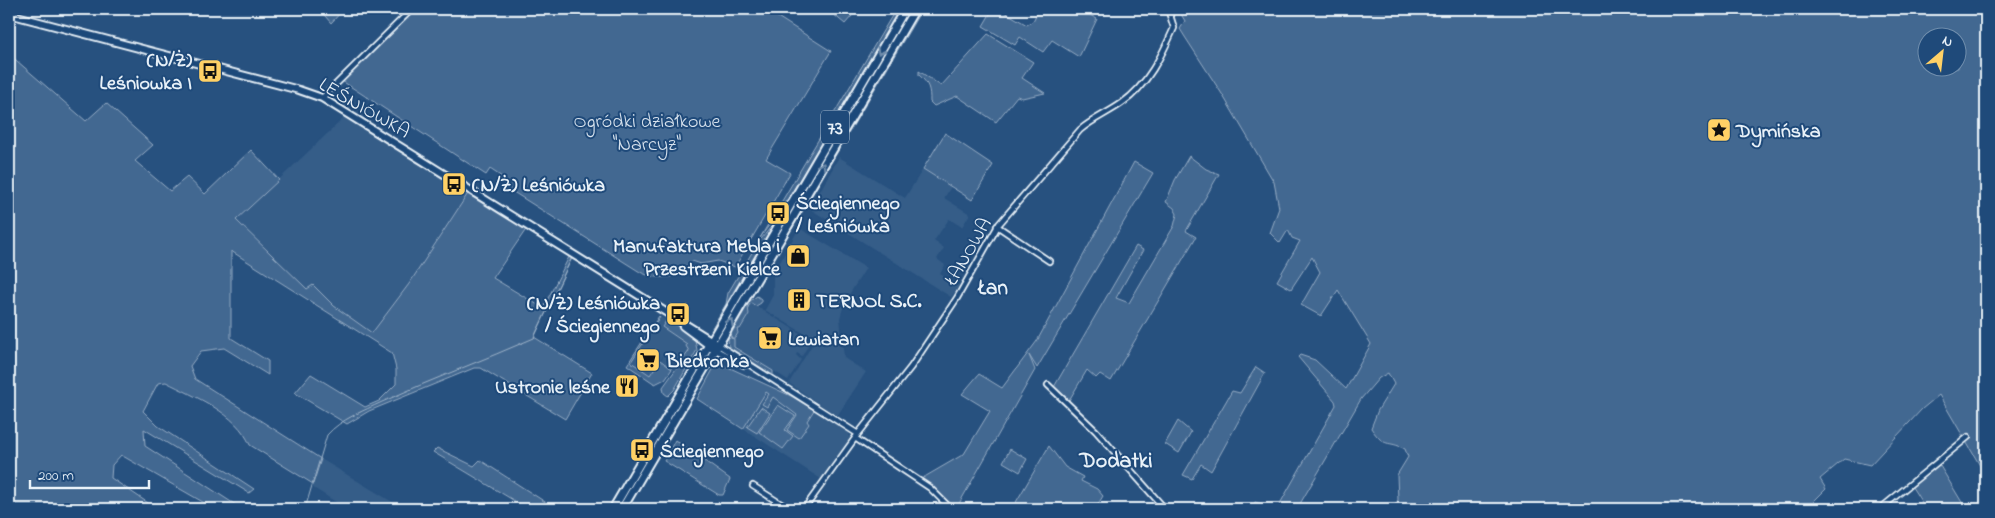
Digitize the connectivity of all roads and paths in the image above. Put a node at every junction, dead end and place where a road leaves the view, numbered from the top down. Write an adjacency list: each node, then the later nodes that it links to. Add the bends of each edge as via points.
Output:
1 (412, 9): 6 (street)
2 (905, 9): 9 (main road, 73, one-way to 9)
3 (915, 9): 9 (main road, 73, one-way to 3)
4 (1168, 9): 7 (street, ŁANOWA, via 1174,28 1140,88 1122,103 1089,121)
5 (9, 14): 6 (street, LEŚNIÓWKA)
6 (322, 98): 9 (street, LEŚNIÓWKA, via 668,314)
7 (998, 226): 8 (street); 11 (street, ŁANOWA, via 957,298 911,367)
8 (1049, 261)
9 (712, 345): 11 (street); 14 (main road, 73); 15 (main road, 73)
10 (1048, 385): 19 (street, via 1116,453)
11 (857, 436): 17 (street, ŁANOWA); 18 (street, via 930,488)
12 (1968, 437): 20 (street)
13 (753, 486): 16 (street)
14 (613, 509)
15 (622, 509)
16 (789, 509)
17 (804, 509)
18 (951, 509)
19 (1165, 509)
20 (1880, 509)

